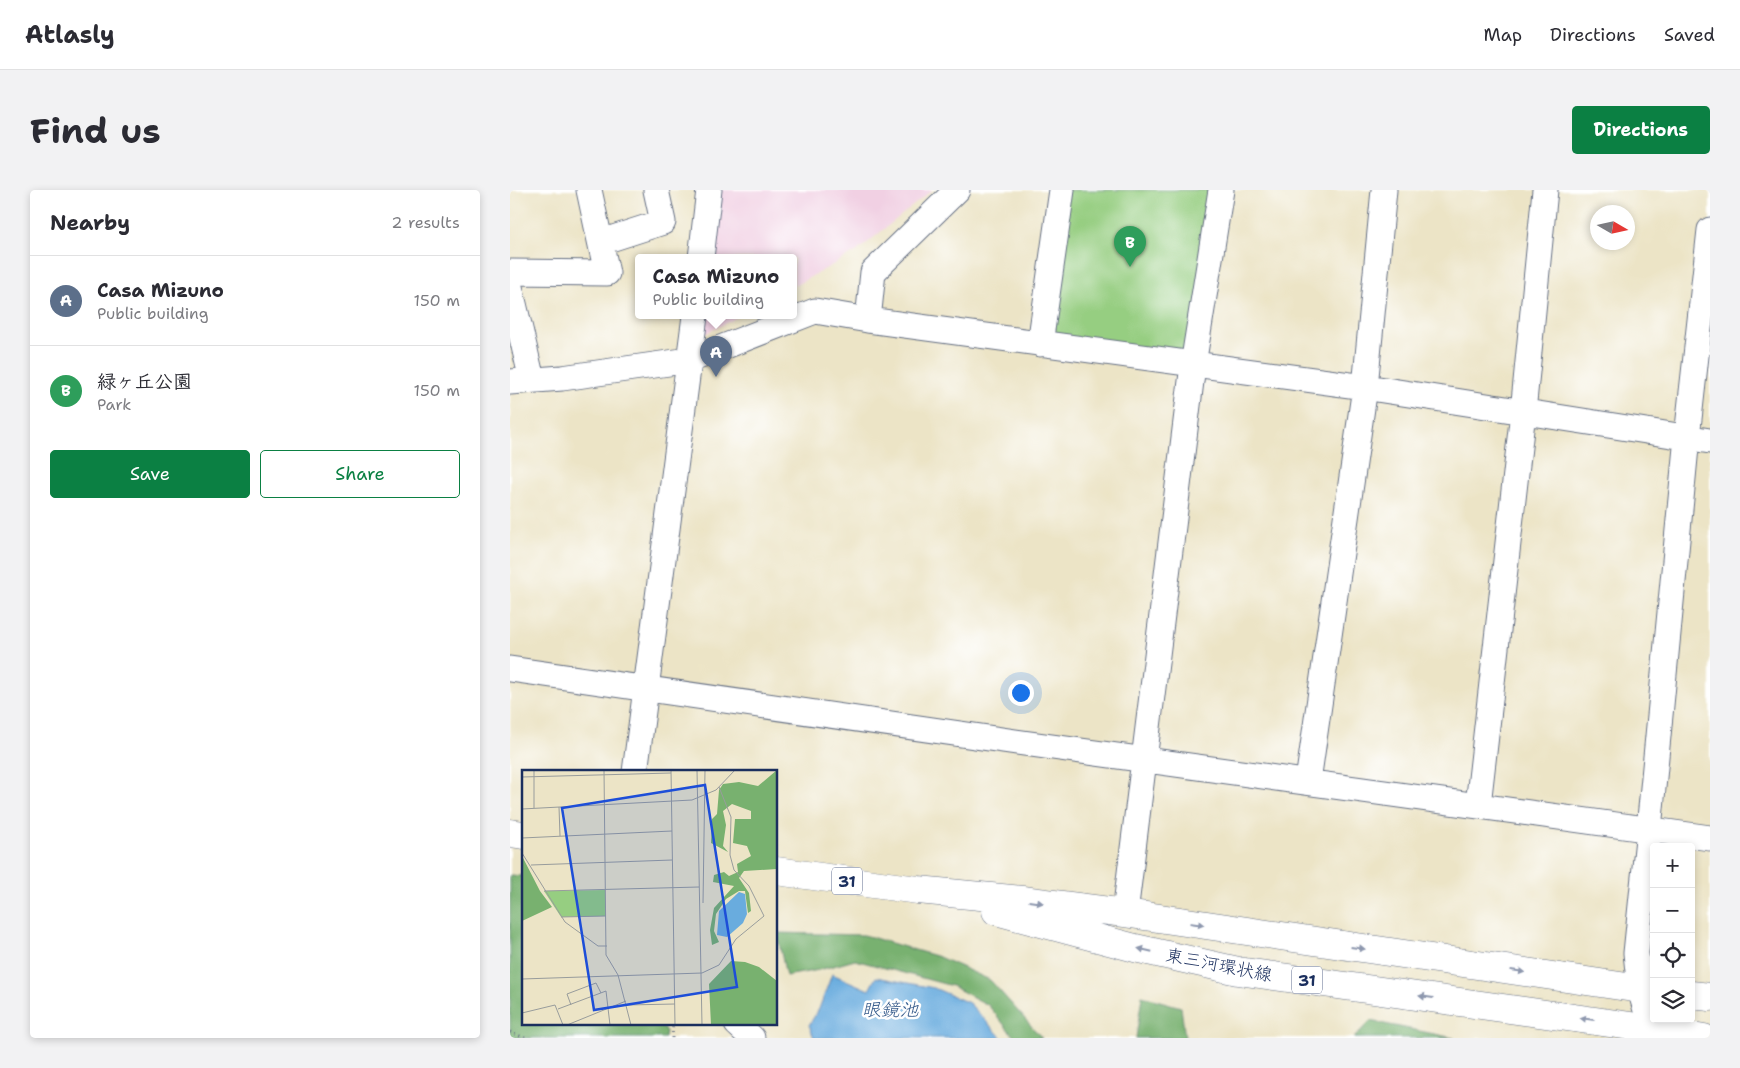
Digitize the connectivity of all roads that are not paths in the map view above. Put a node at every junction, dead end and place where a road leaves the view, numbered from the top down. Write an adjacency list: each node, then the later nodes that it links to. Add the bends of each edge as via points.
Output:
1 (589, 190): 10 (street)
2 (656, 190): 10 (street, via 663,222)
3 (709, 190): 11 (street)
4 (957, 190): 17 (street, via 873,272)
5 (1062, 190): 18 (street)
6 (1220, 190): 20 (street)
7 (1384, 190): 22 (street)
8 (1545, 190): 23 (street)
9 (1710, 230): 24 (street)
10 (601, 242): 12 (street, via 607,273)
11 (701, 254)
12 (510, 272)
13 (510, 287): 21 (street)
14 (797, 317): 17 (street, via 815,310)
15 (695, 319): 19 (street)
16 (792, 319): 19 (street)
17 (868, 320): 18 (street)
18 (1040, 344): 20 (street)
19 (690, 360): 21 (street); 26 (street)
20 (1194, 365): 22 (street); 27 (street)
21 (521, 381)
22 (1365, 387): 23 (street); 29 (street)
23 (1524, 412): 24 (street); 30 (street)
24 (1698, 439): 31 (street)
25 (510, 669): 26 (street)
26 (646, 689): 27 (street); 28 (street)
27 (1144, 758): 29 (street); 35 (street)
28 (635, 770)
29 (1308, 782): 30 (street)
30 (1478, 805): 31 (street)
31 (1650, 829): 32 (street); 36 (street, via 1636,953)
32 (1710, 838)
33 (778, 871): 34 (main road, 東三河環状線 / 31)
34 (918, 890): 35 (main road, 東三河環状線 / 31, one-way to 35); 40 (main road, 東三河環状線 / 31, one-way to 34, via 1238,970 1135,948)
35 (1125, 914): 36 (main road, 東三河環状線 / 31, one-way to 36)
36 (1647, 990): 40 (street)
37 (1695, 995): 38 (main road)
38 (1710, 997)
39 (739, 1026): 41 (street)
40 (1653, 1033): 42 (main road, 東三河環状線 / 31)
41 (752, 1038)
42 (1704, 1038)

